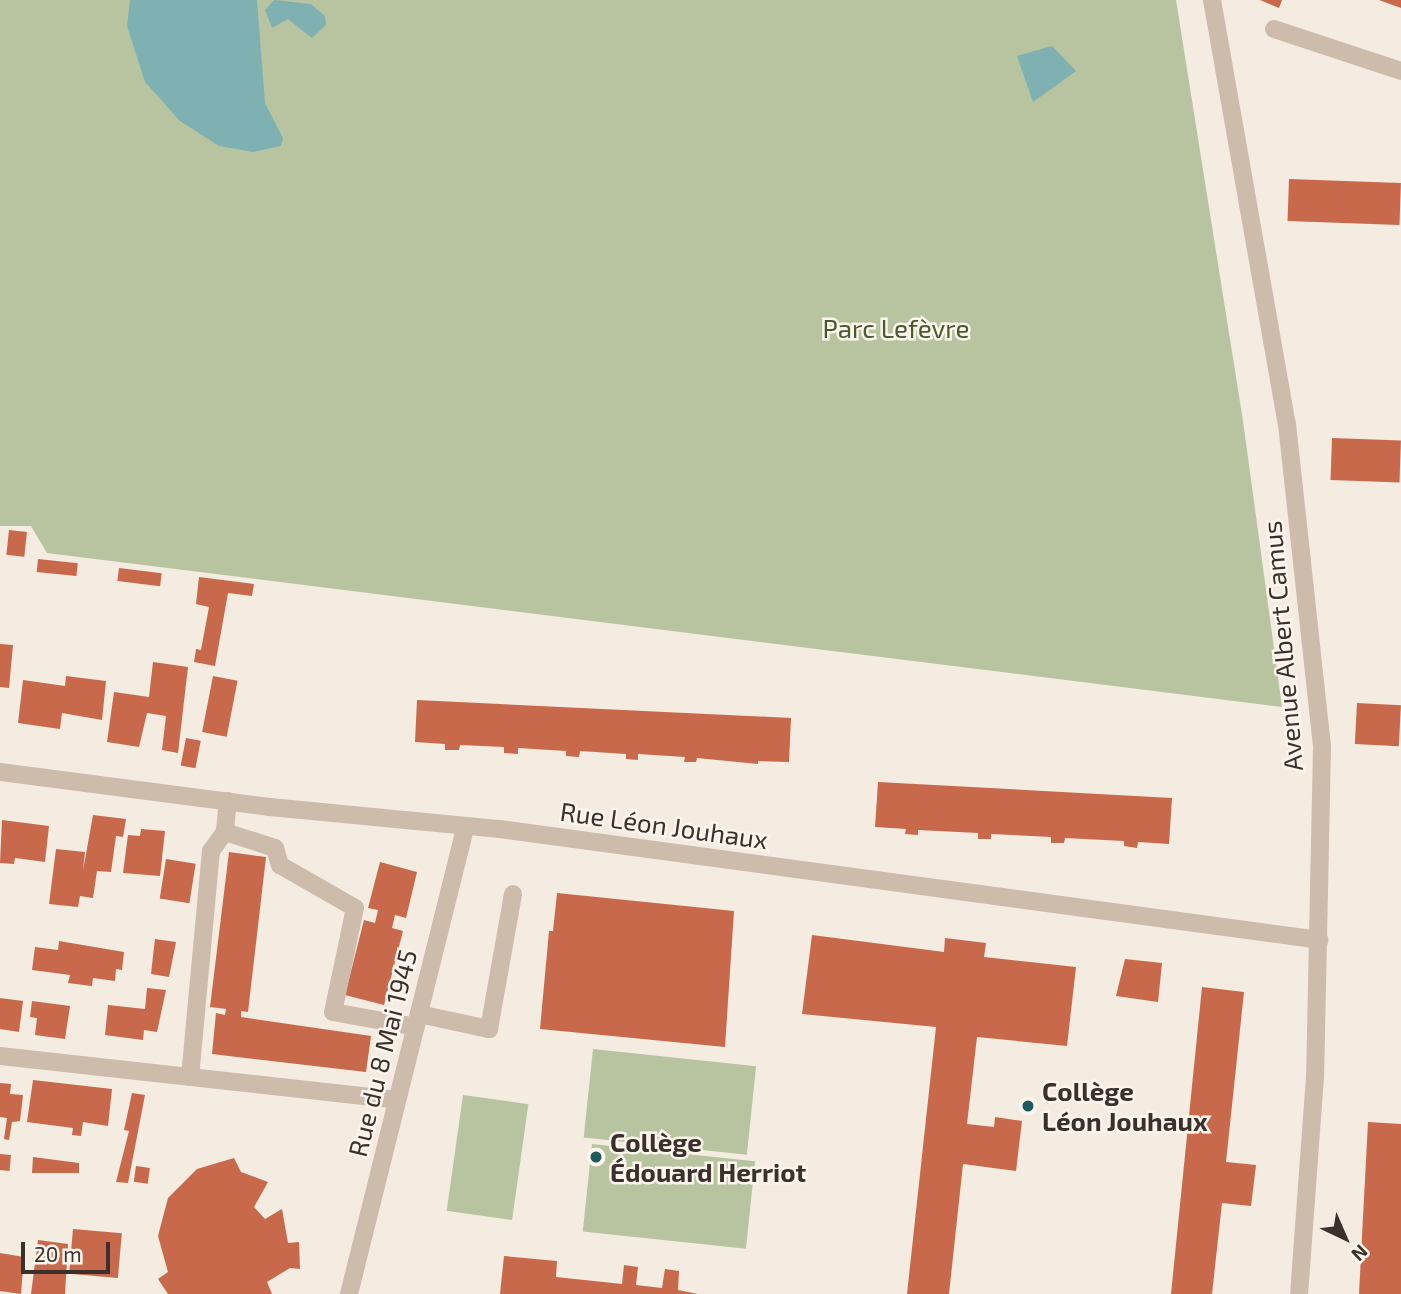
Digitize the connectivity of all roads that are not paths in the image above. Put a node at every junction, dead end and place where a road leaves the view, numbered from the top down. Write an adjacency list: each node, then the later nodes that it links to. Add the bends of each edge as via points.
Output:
1 (1212, 0): 9 (street, Avenue Albert Camus, via 1287,424 1322,747)
2 (1274, 29): 3 (street)
3 (1401, 71)
4 (0, 772): 5 (street, Rue Léon Jouhaux)
5 (228, 801): 6 (street, Rue Léon Jouhaux); 7 (street)
6 (466, 826): 9 (street, Rue Léon Jouhaux); 10 (street, Rue du 8 Mai 1945)
7 (225, 832): 10 (street, via 275,848 280,865 355,908 332,1012); 12 (street, via 211,851)
8 (513, 894): 10 (street, via 489,1028)
9 (1320, 940): 15 (street, Avenue Albert Camus, via 1309,1193)
10 (417, 1020): 13 (street, Rue du 8 Mai 1945)
11 (0, 1056): 12 (street)
12 (190, 1077): 13 (street)
13 (396, 1100): 14 (street, Rue du 8 Mai 1945)
14 (349, 1294)
15 (1299, 1294)

